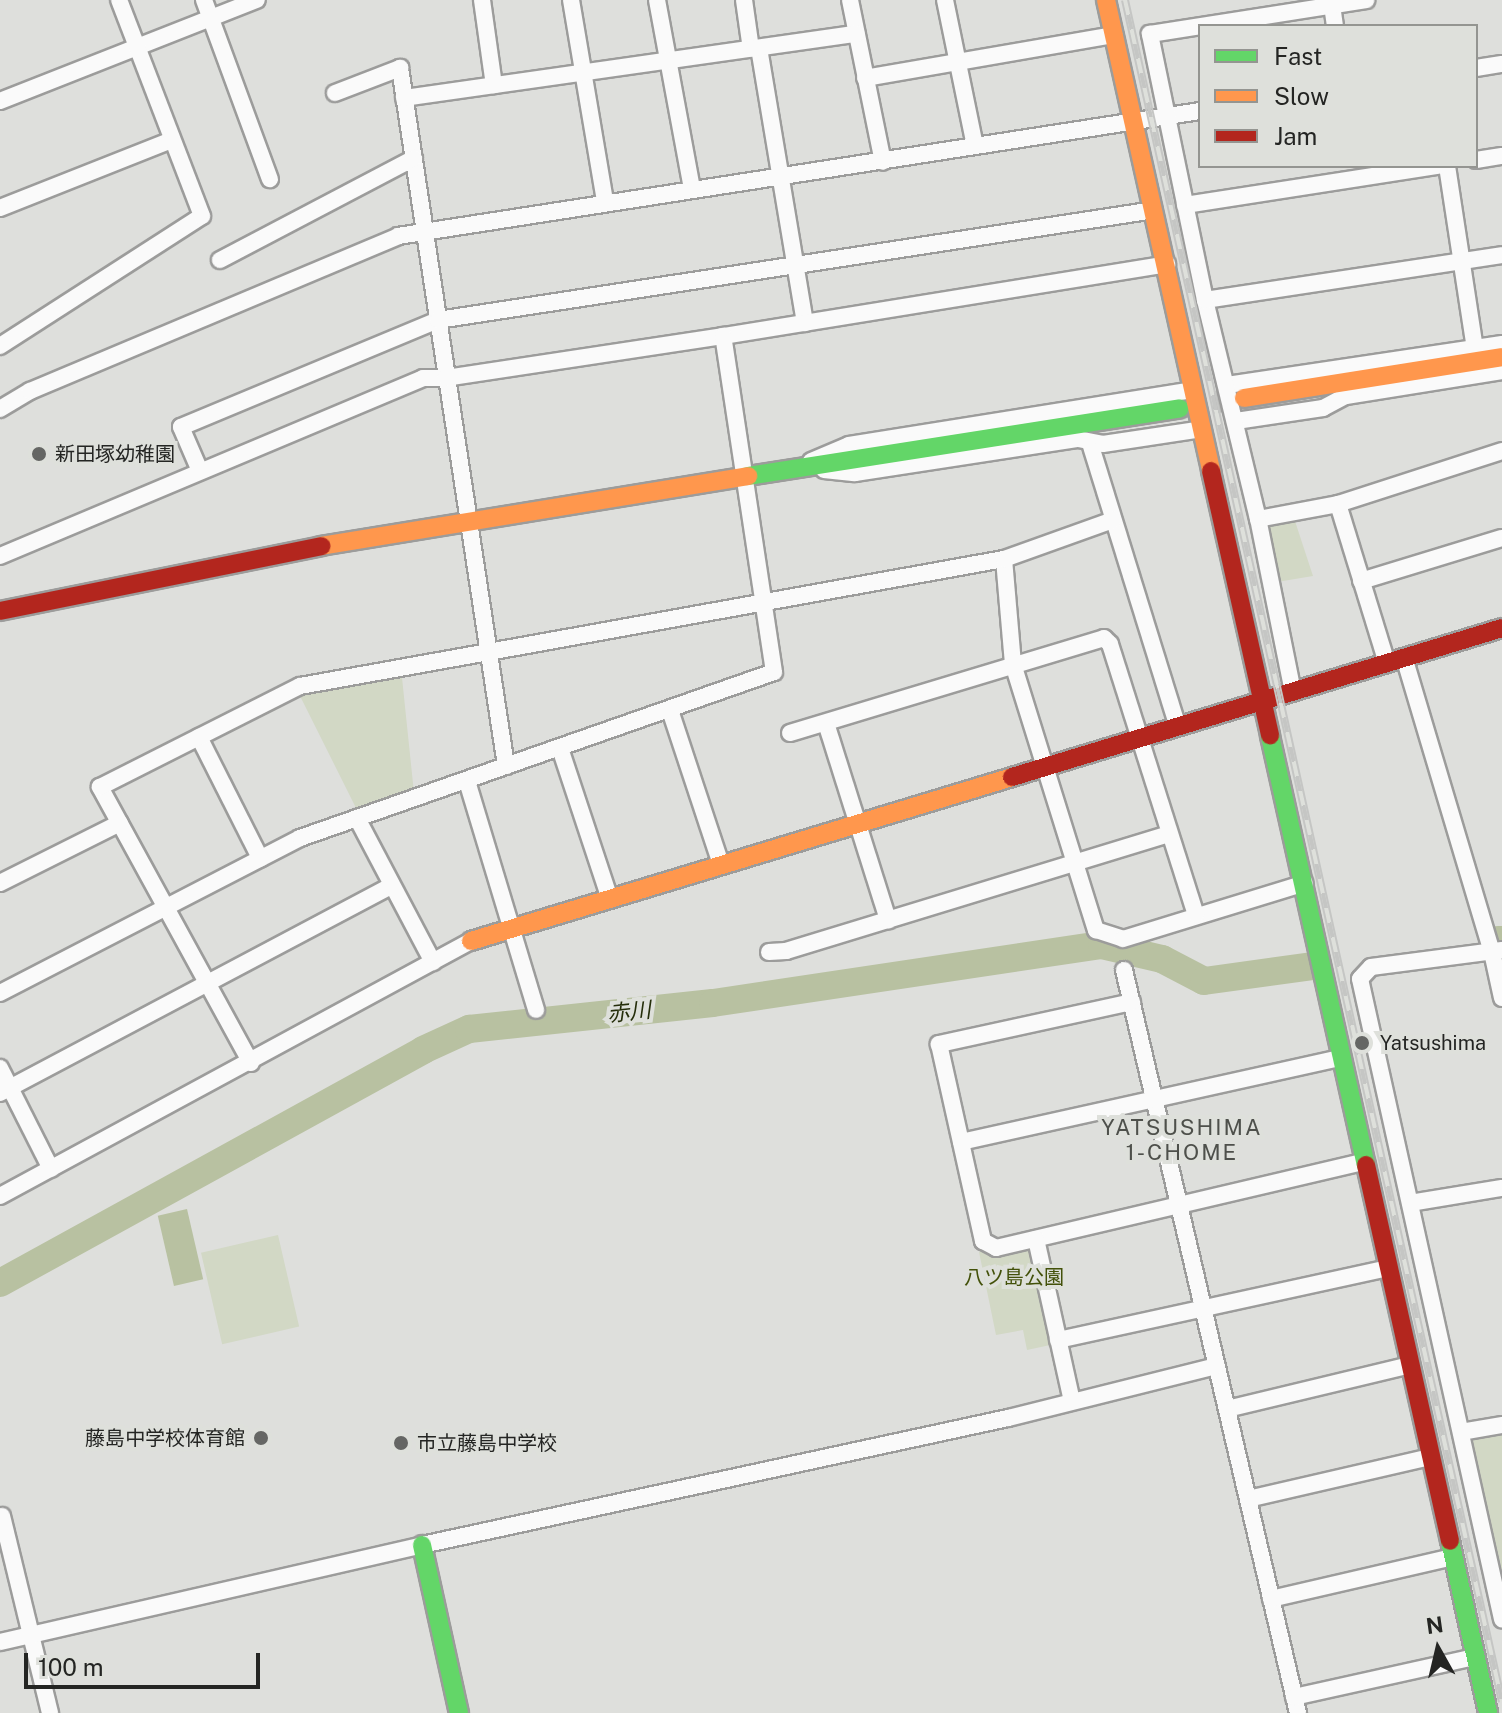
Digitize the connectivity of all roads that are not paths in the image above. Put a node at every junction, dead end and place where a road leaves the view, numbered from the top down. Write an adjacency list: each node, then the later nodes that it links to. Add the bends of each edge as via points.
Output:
1 (119, 0): 19 (street)
2 (204, 0): 13 (street)
3 (257, 0): 13 (street)
4 (482, 0): 27 (street)
5 (571, 0): 25 (street)
6 (657, 0): 21 (street)
7 (744, 0): 20 (street)
8 (850, 0): 17 (street)
9 (945, 0): 22 (street)
10 (1106, 0): 18 (street)
11 (1366, 0): 12 (street)
12 (1323, 4): 14 (street); 15 (street)
13 (210, 17): 19 (street); 43 (street)
14 (1208, 24)
15 (1334, 24)
16 (1198, 26): 32 (street, via 1150,34)
17 (856, 34): 20 (street); 26 (street)
18 (1114, 35): 22 (street); 33 (street)
19 (136, 48): 30 (street); 34 (street)
20 (755, 49): 21 (street); 42 (street)
21 (669, 61): 25 (street); 44 (street)
22 (957, 62): 26 (street); 35 (street)
23 (1502, 64): 24 (street)
24 (1478, 68)
25 (583, 73): 27 (street); 45 (street)
26 (865, 78): 39 (street)
27 (494, 85): 29 (street)
28 (335, 93): 29 (street, via 400,68)
29 (404, 98): 37 (street)
30 (0, 101)
31 (1198, 111): 32 (street)
32 (1167, 117): 33 (street); 46 (street)
33 (1134, 122): 35 (street); 48 (street)
34 (172, 140): 47 (street); 60 (street, via 202,216)
35 (975, 146): 39 (street)
36 (1502, 156): 38 (street)
37 (414, 158): 49 (street); 51 (street)
38 (1478, 160)
39 (883, 162): 42 (street)
40 (1425, 168): 46 (street)
41 (1447, 168): 52 (street)
42 (779, 178): 44 (street); 54 (street)
43 (270, 179)
44 (692, 189): 45 (street)
45 (605, 201): 49 (street)
46 (1185, 205): 55 (street)
47 (0, 208)
48 (1154, 210): 53 (street); 54 (street)
49 (426, 231): 56 (street); 69 (street, via 384,242 30,391)
50 (1502, 255): 52 (street)
51 (220, 260)
52 (1461, 261): 55 (street); 61 (street)
53 (1167, 264): 57 (street); 66 (street)
54 (796, 265): 56 (street); 57 (street)
55 (1205, 300): 65 (street)
56 (438, 320): 64 (street); 75 (street, via 181,427)
57 (805, 323): 58 (street)
58 (723, 336): 64 (street); 76 (street)
59 (1502, 344): 61 (street)
60 (0, 346)
61 (1475, 348): 65 (street)
62 (1502, 357): 67 (street)
63 (1502, 371): 70 (street, via 1346,396 1323,408)
64 (446, 378): 75 (street, via 423,378); 80 (street)
65 (1227, 385): 70 (street)
66 (1191, 390): 71 (street); 74 (street, via 849,445)
67 (1244, 398)
68 (1180, 408): 74 (street)
69 (0, 409)
70 (1236, 421): 78 (street)
71 (1202, 429): 72 (street); 92 (street)
72 (1090, 443): 74 (street, via 1078,439 855,473); 79 (street)
73 (1502, 451): 77 (street)
74 (795, 468): 76 (street)
75 (200, 471): 82 (street)
76 (742, 476): 80 (street); 85 (street)
77 (1338, 504): 78 (street); 84 (street)
78 (1258, 519): 91 (street)
79 (1113, 520): 83 (street); 95 (street)
80 (466, 521): 86 (street); 88 (street)
81 (1502, 538): 84 (street)
82 (0, 556)
83 (1004, 559): 85 (street); 90 (street)
84 (1361, 581): 89 (street)
85 (764, 605): 88 (street); 93 (street, via 774,672)
86 (0, 611)
87 (1502, 628): 89 (street)
88 (490, 653): 97 (street, via 300,686); 101 (street)
89 (1396, 660): 91 (street); 119 (street)
90 (1013, 664): 94 (street); 98 (street, via 1104,638); 100 (street)
91 (1293, 692): 92 (street)
92 (1264, 699): 95 (street); 111 (street)
93 (670, 710): 99 (street); 109 (street)
94 (826, 723): 96 (street); 105 (street)
95 (1178, 727): 98 (street)
96 (790, 733)
97 (199, 737): 104 (street, via 100,787); 107 (street)
98 (1139, 738): 100 (street); 106 (street)
99 (560, 748): 101 (street); 113 (street)
100 (1045, 765): 105 (street); 108 (street)
101 (506, 766): 102 (street)
102 (467, 781): 103 (street); 117 (street)
103 (357, 818): 107 (street); 112 (street)
104 (120, 823): 110 (street); 114 (street)
105 (857, 823): 109 (street); 116 (street)
106 (1168, 834): 108 (street); 115 (street)
107 (260, 858): 114 (street)
108 (1074, 862): 115 (street, via 1096,930 1123,939); 116 (street)
109 (721, 864): 113 (street)
110 (0, 883)
111 (1305, 883): 115 (street); 128 (street)
112 (391, 886): 121 (street); 123 (street)
113 (610, 899): 117 (street)
114 (167, 907): 123 (street); 124 (street)
115 (1196, 915)
116 (888, 920): 120 (street)
117 (511, 927): 118 (street); 127 (street)
118 (471, 941): 121 (street)
119 (1497, 951): 125 (street); 138 (street, via 1371,967 1360,979)
120 (769, 952)
121 (433, 962): 129 (street)
122 (1124, 970): 126 (street)
123 (208, 983): 129 (street); 131 (street)
124 (0, 993)
125 (1502, 998)
126 (1132, 1002): 132 (street); 133 (street, via 939,1044)
127 (536, 1010)
128 (1340, 1058): 132 (street); 134 (street)
129 (251, 1063): 135 (street)
130 (0, 1068): 131 (street)
131 (5, 1090): 135 (street)
132 (1154, 1098): 133 (street); 139 (street)
133 (961, 1142): 140 (street, via 983,1241 996,1248)
134 (1363, 1162): 139 (street); 141 (street)
135 (51, 1169): 137 (street)
136 (1502, 1188): 138 (street)
137 (0, 1196)
138 (1410, 1203): 149 (street)
139 (1180, 1206): 140 (street); 142 (street)
140 (1036, 1239): 143 (street)
141 (1387, 1268): 142 (street); 144 (street)
142 (1204, 1310): 143 (street); 145 (street)
143 (1058, 1340): 146 (street)
144 (1410, 1365): 147 (street); 150 (street)
145 (1217, 1366): 146 (street); 147 (street)
146 (1072, 1401): 153 (street)
147 (1227, 1409): 151 (street)
148 (1502, 1425): 149 (street)
149 (1461, 1432): 155 (street)
150 (1430, 1457): 151 (street); 154 (street)
151 (1248, 1499): 156 (street)
152 (2, 1516): 158 (street)
153 (422, 1545): 158 (street); 163 (street)
154 (1453, 1557): 156 (street); 160 (street)
155 (1497, 1570): 157 (street)
156 (1271, 1599): 161 (street)
157 (1502, 1619)
158 (32, 1635): 159 (street); 162 (street)
159 (0, 1642)
160 (1475, 1657): 161 (street); 164 (street)
161 (1296, 1705)
162 (50, 1713)
163 (459, 1713)
164 (1488, 1713)

